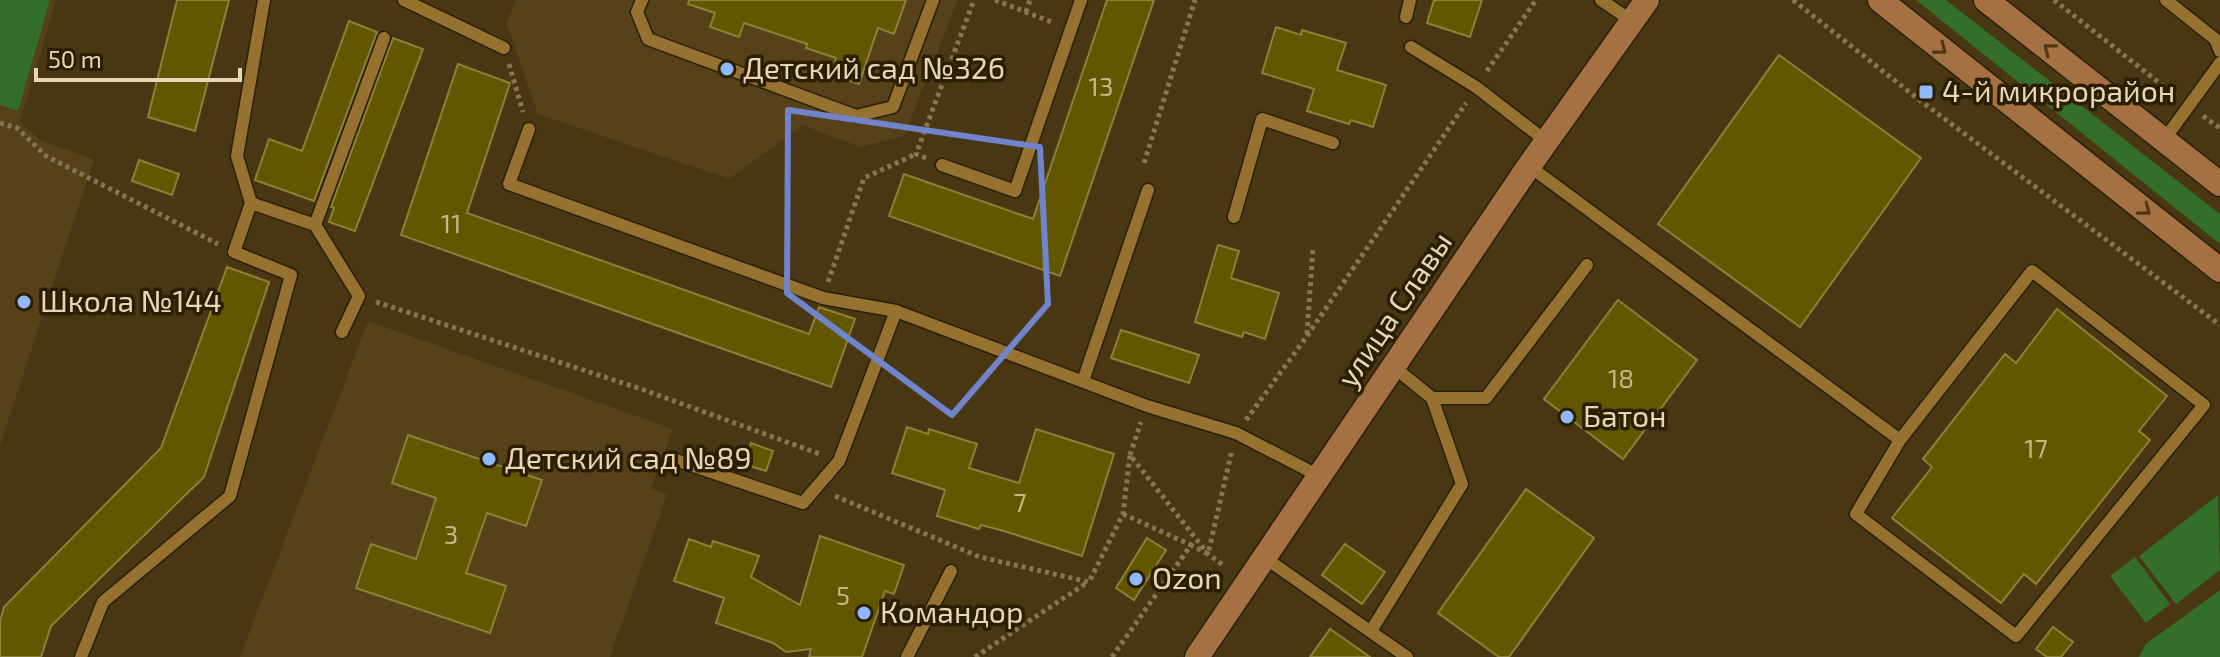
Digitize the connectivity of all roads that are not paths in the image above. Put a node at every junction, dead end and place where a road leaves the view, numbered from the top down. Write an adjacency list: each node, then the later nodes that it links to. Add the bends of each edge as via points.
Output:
1 (264, 0): 27 (lane, via 237,156)
2 (406, 0): 16 (lane)
3 (642, 0): 4 (lane, via 637,12 648,39 856,116 893,107)
4 (933, 0)
5 (1081, 0): 23 (lane, via 1015,191)
6 (1410, 0): 12 (lane)
7 (1601, 0): 13 (lane)
8 (1647, 0): 13 (main road, улица Славы)
9 (1880, 0): 31 (main road, one-way to 31)
10 (1986, 0): 20 (main road, one-way to 10)
11 (2166, 0): 17 (lane, via 2215,39)
12 (1406, 17)
13 (1632, 21): 21 (main road, улица Славы)
14 (384, 38): 29 (lane)
15 (1411, 47): 21 (lane, via 1476,87)
16 (504, 48)
17 (2220, 51)
18 (2220, 63): 20 (lane)
19 (529, 129): 32 (lane, via 509,184 823,298)
20 (2164, 140): 25 (main road)
21 (1546, 141): 24 (main road, улица Славы)
22 (1333, 143): 28 (lane, via 1262,119)
23 (942, 165)
24 (1529, 166): 34 (main road, улица Славы); 37 (lane)
25 (2220, 184)
26 (1148, 190): 35 (lane)
27 (251, 203): 29 (lane); 43 (lane, via 234,252 291,275 230,496 103,602)
28 (1234, 217)
29 (315, 225): 33 (lane, via 359,296)
30 (1587, 265): 36 (lane, via 1486,398)
31 (2220, 270)
32 (896, 311): 35 (lane); 38 (lane, via 839,461 803,503)
33 (342, 332)
34 (1395, 368): 36 (lane); 39 (main road, улица Славы)
35 (1083, 381): 39 (lane, via 1236,433)
36 (1432, 398): 42 (lane, via 1462,484)
37 (1900, 440): 37 (lane, via 2032,271 2204,405 2016,636 1856,514)
38 (673, 459)
39 (1321, 477): 40 (main road, улица Славы)
40 (1265, 558): 42 (lane); 45 (main road, улица Славы)
41 (951, 571): 44 (lane)
42 (1371, 631): 46 (lane)
43 (81, 657)
44 (907, 657)
45 (1197, 657)
46 (1407, 657)

